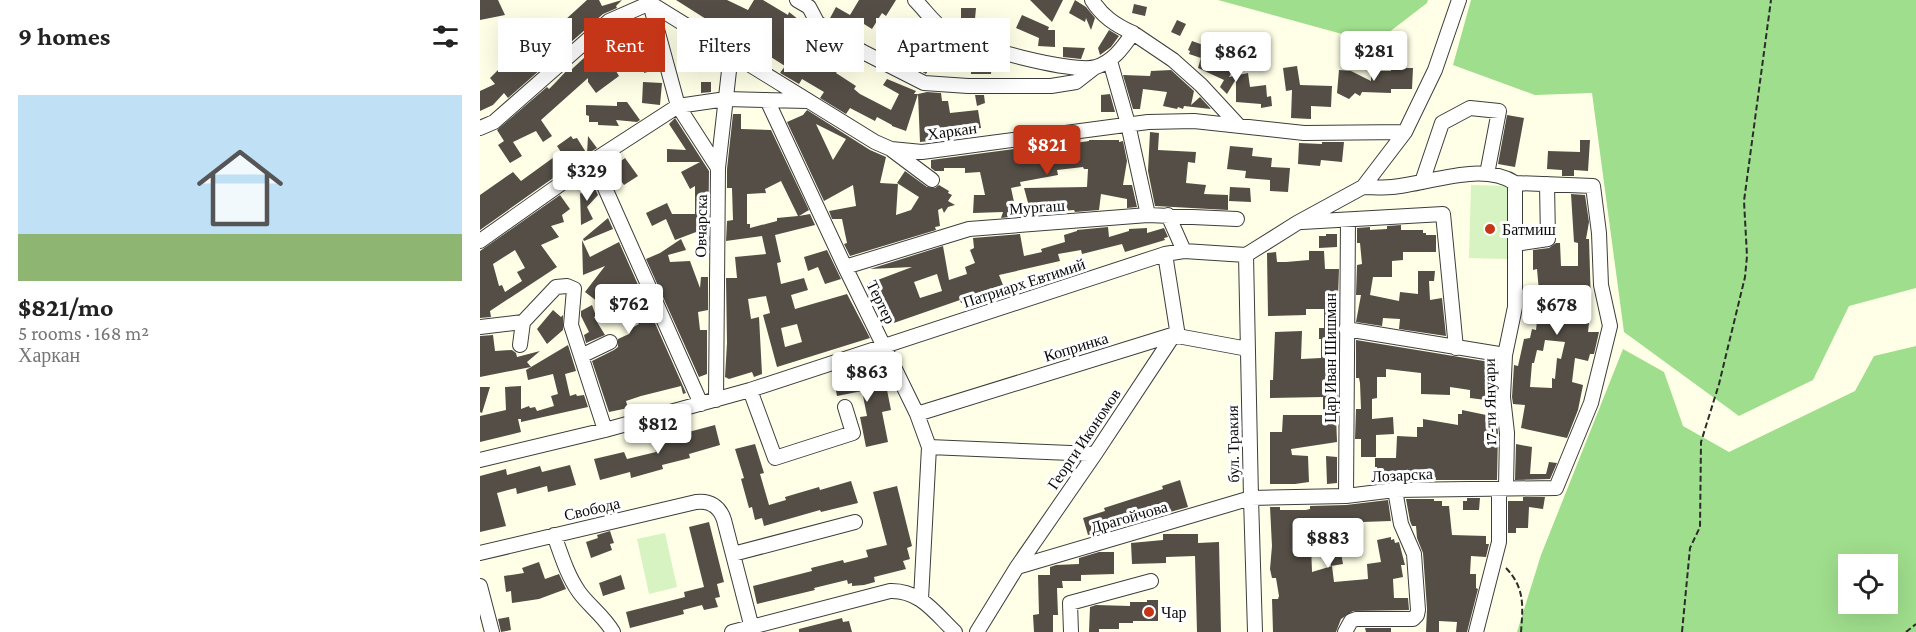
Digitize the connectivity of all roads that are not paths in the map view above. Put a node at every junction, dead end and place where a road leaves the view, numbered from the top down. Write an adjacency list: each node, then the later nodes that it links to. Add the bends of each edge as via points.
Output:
1 (797, 0): 9 (street, via 809,7 817,22 831,33 924,83 1051,86 1076,82)
2 (915, 0): 9 (street, via 946,32 959,38 1038,62)
3 (1092, 0): 7 (street, via 1113,24)
4 (1459, 0): 19 (street, via 1435,70)
5 (650, 2): 6 (street, Харкан); 15 (street); 18 (street, via 609,21 495,122)
6 (677, 19)
7 (1133, 33): 8 (street); 17 (street, via 1173,60)
8 (1110, 61): 9 (street); 16 (street)
9 (1094, 68)
10 (729, 72): 12 (street, Овчарска)
11 (762, 72): 14 (street, Харкан)
12 (726, 99): 13 (street); 15 (street); 22 (street, Овчарска)
13 (767, 100): 14 (street); 39 (street, Тертер)
14 (810, 101): 20 (street, Харкан)
15 (678, 106): 21 (street); 22 (street)
16 (1128, 124): 17 (street, Харкан, via 1194,121); 20 (street, Харкан, via 922,152); 30 (street)
17 (1238, 125): 19 (street, Харкан, via 1304,134)
18 (480, 128)
19 (1405, 132): 28 (street)
20 (891, 149): 24 (street)
21 (593, 161): 34 (street); 53 (street)
22 (718, 168): 52 (street, Овчарска)
23 (1487, 174): 25 (street); 25 (street, via 1499,111 1470,108 1442,123); 26 (street, via 1504,176)
24 (932, 180)
25 (1422, 182): 28 (street)
26 (1515, 183): 27 (street); 35 (street, 17-ти Януари)
27 (1547, 184): 35 (street, via 1548,239); 61 (street, Лозарска, via 1593,186 1601,285 1610,326 1591,403 1556,488)
28 (1364, 187): 33 (street)
29 (1168, 214): 30 (street, Мургаш); 31 (street, Мургаш); 36 (street)
30 (1148, 215): 39 (street, Мургаш, via 969,229)
31 (1237, 219)
32 (1348, 220): 33 (street); 42 (street, Цар Иван Шишман); 47 (street, via 1443,214)
33 (1297, 223): 38 (street)
34 (480, 241)
35 (1515, 244): 49 (street, 17-ти Януари, via 1515,307)
36 (1184, 251): 37 (street, Патриарх Евтимий); 38 (street, Патриарх Евтимий)
37 (1165, 254): 43 (street, Георги Икономов, via 1177,330); 46 (street, Патриарх Евтимий)
38 (1246, 255): 48 (street, бул. Тракия)
39 (845, 267): 46 (street, Тертер)
40 (524, 322): 41 (street); 45 (street); 50 (street, via 556,287 574,289 571,325)
41 (480, 327)
42 (1346, 329): 47 (street); 62 (street, Цар Иван Шишман)
43 (1172, 335): 48 (street, Копринка); 55 (street, Копринка); 58 (street, Георги Икономов)
44 (610, 342): 50 (street)
45 (520, 345)
46 (884, 347): 51 (street, Патриарх Евтимий); 55 (street, Тертер)
47 (1456, 348): 49 (street)
48 (1248, 349): 63 (street, бул. Тракия)
49 (1505, 355): 61 (street, 17-ти Януари, via 1503,398 1507,433)
50 (582, 356): 56 (street)
51 (750, 390): 52 (street, Патриарх Евтимий); 54 (street, via 775,459 853,433)
52 (716, 400): 53 (street, Патриарх Евтимий)
53 (701, 404): 56 (street, Патриарх Евтимий)
54 (845, 407)
55 (916, 414): 57 (street, Тертер)
56 (605, 430): 59 (street, Патриарх Евтимий)
57 (929, 447): 58 (street); 71 (street, Тертер)
58 (1095, 454): 68 (street, Георги Икономов)
59 (480, 460)
60 (1395, 489): 61 (street, Лозарска); 62 (street, Лозарска); 80 (street, via 1401,524 1414,554 1417,615 1413,619 1356,619)
61 (1502, 489): 81 (street, 17-ти Януари, via 1499,542)
62 (1346, 496): 63 (street, Лозарска)
63 (1251, 498): 68 (street, Драгойчова); 79 (street, бул. Тракия)
64 (855, 522): 67 (street)
65 (554, 535): 66 (street, Свобода); 67 (street, Свобода, via 707,502 722,513); 74 (street, via 567,572)
66 (480, 553)
67 (733, 554): 72 (street)
68 (1017, 567): 77 (street, Георги Икономов)
69 (1151, 581): 78 (street, via 1070,603)
70 (480, 586): 73 (street)
71 (921, 599): 72 (street, via 908,592 890,591); 76 (street)
72 (752, 630): 75 (street)
73 (492, 632)
74 (613, 632)
75 (732, 632)
76 (955, 632)
77 (977, 632)
78 (1071, 632)
79 (1255, 632)
80 (1345, 632)
81 (1476, 632)

